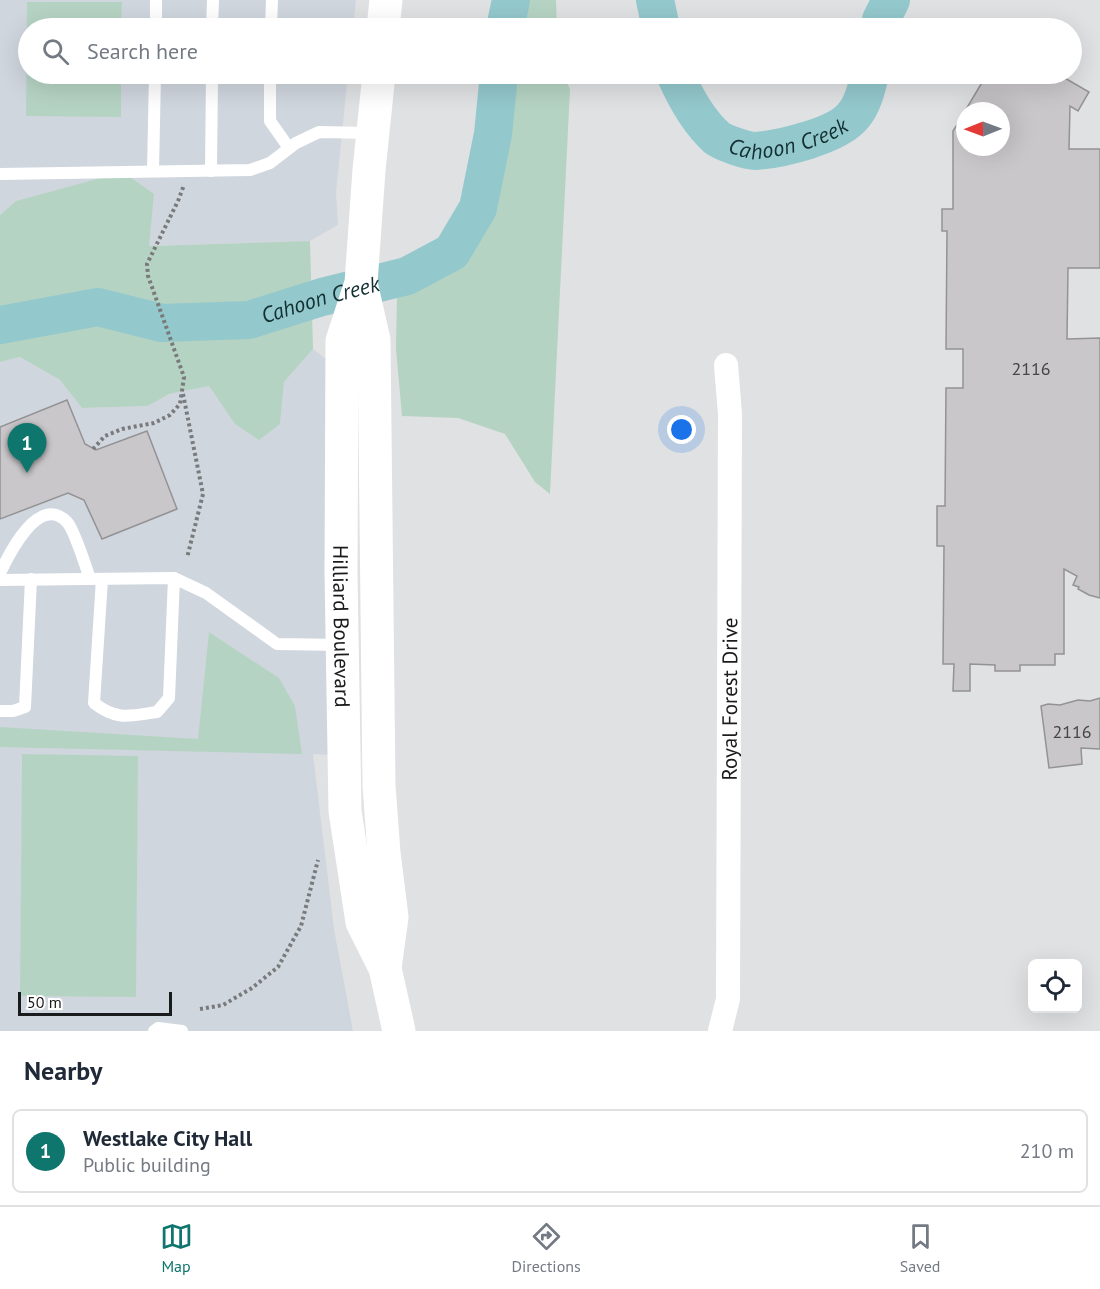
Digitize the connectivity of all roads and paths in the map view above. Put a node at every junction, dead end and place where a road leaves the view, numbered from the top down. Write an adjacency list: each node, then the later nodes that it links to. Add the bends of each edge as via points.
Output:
1 (156, 0): 5 (lane)
2 (213, 0): 6 (lane)
3 (272, 0): 7 (lane)
4 (386, 0): 8 (main road)
5 (156, 18)
6 (212, 18)
7 (272, 18)
8 (384, 18)
9 (155, 84): 15 (lane)
10 (212, 84): 17 (lane)
11 (270, 84): 14 (lane, via 270,121)
12 (378, 84): 13 (main road, Hilliard Boulevard)
13 (373, 133): 14 (lane, via 319,132); 28 (main road, Hilliard Boulevard, via 357,335)
14 (290, 148): 17 (lane, via 270,163 250,170)
15 (153, 171): 16 (lane); 18 (lane)
16 (186, 171): 17 (lane); 20 (path, via 178,201 147,264 184,377)
17 (211, 171)
18 (0, 174)
19 (726, 365): 35 (street, Royal Forest Drive, via 730,414 728,999)
20 (183, 394): 21 (path, via 170,415 105,436); 22 (path, via 203,494)
21 (93, 449)
22 (187, 558)
23 (0, 573): 26 (lane, via 13,546 30,524 43,516 56,515 68,523)
24 (174, 578): 26 (lane); 26 (lane, via 169,698 157,712 127,716 107,712 94,703); 28 (lane, via 206,594 277,644)
25 (31, 579): 26 (lane); 27 (lane); 29 (lane, via 25,707)
26 (96, 579)
27 (0, 580)
28 (359, 644): 34 (main road, Hilliard Boulevard, via 345,811 362,922 385,968)
29 (0, 711)
30 (318, 860): 31 (path, via 301,926 278,967 223,1005)
31 (200, 1009)
32 (154, 1031): 33 (lane)
33 (182, 1031)
34 (399, 1031)
35 (720, 1031)

